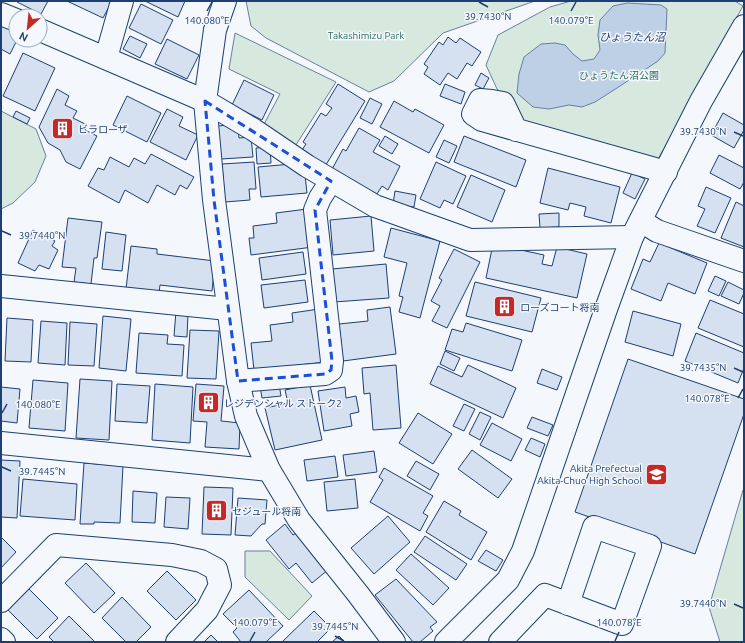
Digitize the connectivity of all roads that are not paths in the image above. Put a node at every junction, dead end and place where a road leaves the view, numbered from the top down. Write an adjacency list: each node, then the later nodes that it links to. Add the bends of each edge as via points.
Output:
1 (122, 1): 6 (street)
2 (225, 1): 7 (street, via 215,30)
3 (744, 26): 5 (street)
4 (48, 33): 6 (street)
5 (739, 46): 9 (street, via 701,101)
6 (106, 58): 7 (street)
7 (205, 101): 10 (street); 14 (street)
8 (516, 130): 9 (street)
9 (666, 172): 11 (street)
10 (331, 180): 11 (street, via 375,206 470,240); 15 (street, via 315,210 331,370 325,374)
11 (637, 229): 12 (street, via 657,231); 24 (street, via 603,319 523,551 508,580)
12 (744, 261)
13 (1, 286): 14 (street)
14 (228, 309): 15 (street)
15 (238, 381): 17 (street, via 246,416)
16 (1, 443): 17 (street)
17 (269, 470): 23 (street, via 299,520)
18 (1, 601): 22 (street, via 56,545 201,561 216,569 220,585 206,610)
19 (568, 604): 19 (street, via 622,624 650,546 594,527); 25 (street, via 545,595)
20 (1, 639): 21 (street)
21 (4, 642)
22 (177, 642)
23 (394, 642)
24 (446, 642)
25 (500, 642)

